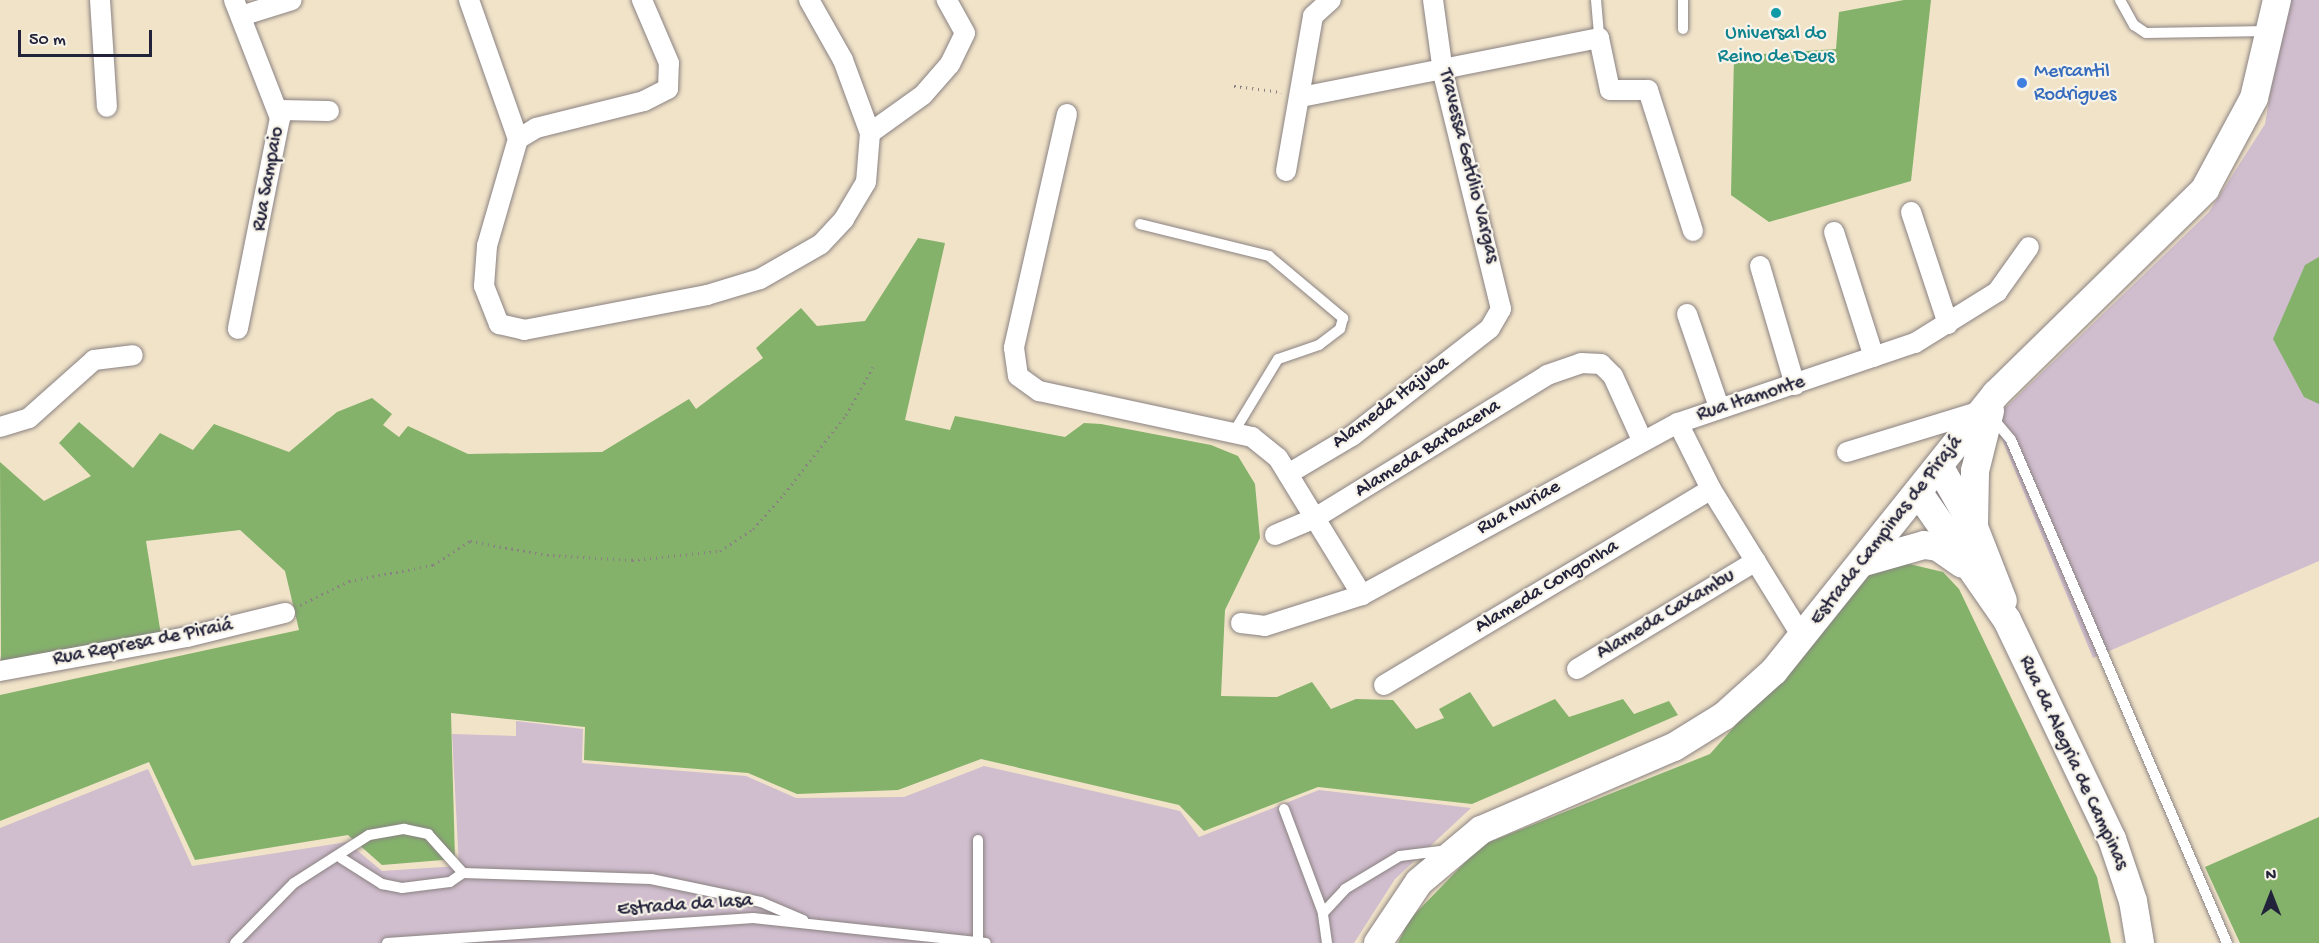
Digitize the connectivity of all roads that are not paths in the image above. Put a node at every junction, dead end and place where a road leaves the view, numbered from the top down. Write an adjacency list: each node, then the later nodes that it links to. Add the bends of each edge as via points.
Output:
1 (100, 0): 19 (street)
2 (292, 0): 13 (street)
3 (469, 0): 24 (street)
4 (642, 0): 24 (street, via 669,63 668,89 644,101 536,128)
5 (947, 0): 23 (street, via 965,33 950,64 923,95)
6 (1331, 0): 18 (street, via 1313,16)
7 (1432, 0): 17 (street, Travessa Getúlio Vargas)
8 (1596, 0): 16 (lane)
9 (1683, 0): 14 (lane)
10 (2120, 0): 15 (lane, via 2134,26 2146,33)
11 (2277, 0): 15 (main road, Estrada Campinas de Pirajá)
12 (815, 3): 23 (street, via 847,69)
13 (237, 8): 20 (street, Rua Sampaio)
14 (1683, 29)
15 (2272, 30): 39 (main road, Estrada Campinas de Pirajá, via 2254,98 2205,189)
16 (1599, 38): 17 (street); 28 (street, via 1610,90 1648,90)
17 (1443, 72): 18 (street); 34 (street, Travessa Getúlio Vargas, via 1501,298)
18 (1301, 97): 25 (street)
19 (107, 107)
20 (279, 110): 21 (street); 35 (street, Rua Sampaio, via 258,247)
21 (329, 111)
22 (1067, 114): 43 (street, via 1014,368 1039,391)
23 (870, 133): 24 (street, via 866,182 844,219 795,262 707,295 524,330 499,324 484,286 487,246)
24 (518, 139)
25 (1286, 171)
26 (1911, 212): 33 (street)
27 (1140, 224): 43 (lane, via 1269,256 1343,318 1341,329 1319,345 1278,359)
28 (1693, 231)
29 (1834, 232): 37 (street)
30 (2029, 247): 33 (street, Rua Itamonte, via 1997,292)
31 (1760, 266): 38 (street)
32 (1687, 314): 40 (street)
33 (1948, 324): 37 (street, Rua Itamonte)
34 (1490, 328): 47 (street, Alameda Itajuba, via 1352,436)
35 (238, 329)
36 (133, 355): 42 (street, via 94,360 29,418)
37 (1874, 357): 38 (street, Rua Itamonte)
38 (1795, 385): 40 (street, Rua Itamonte)
39 (1989, 406): 45 (street); 46 (main road, Estrada Campinas de Pirajá); 51 (main road, via 1975,471); 77 (lane, via 2011,440)
40 (1719, 407): 41 (street, Rua Itamonte)
41 (1678, 423): 44 (street, Rua Muriae); 48 (street, Rua Itamonte)
42 (0, 427)
43 (1235, 430): 47 (street, via 1278,458)
44 (1642, 440): 50 (street, Alameda Barbacena, via 1613,376 1601,364 1581,363 1547,375); 56 (street, Rua Muriae)
45 (1847, 452)
46 (1939, 466): 49 (main road, Estrada Campinas de Pirajá); 51 (main road, Rua da Alegria de Campinas)
47 (1288, 474): 50 (street)
48 (1711, 489): 53 (street, Rua Itamonte); 63 (street, Alameda Congonha)
49 (1918, 492): 54 (main road, Estrada Campinas de Pirajá); 55 (main road, Rua da Alegria de Campinas)
50 (1315, 518): 52 (street, Alameda Barbacena); 56 (street)
51 (1974, 527): 58 (main road, Rua da Alegria de Campinas)
52 (1275, 536)
53 (1756, 561): 60 (street, Rua Itamonte); 61 (street, Alameda Caxambu)
54 (1860, 564): 55 (main road, via 1892,549 1931,546 1952,556); 60 (main road, Estrada Campinas de Pirajá)
55 (1976, 579): 58 (main road, Rua da Alegria de Campinas)
56 (1362, 595): 59 (street, Rua Muriae, via 1276,623)
57 (285, 613): 62 (street, Rua Represa de Piraiá, via 187,638)
58 (2007, 620): 76 (main road, Rua da Alegria de Campinas, via 2112,839 2133,901)
59 (1241, 623)
60 (1803, 638): 66 (main road, Estrada Campinas de Pirajá, via 1746,698 1699,733 1650,759 1505,816)
61 (1577, 669)
62 (0, 671)
63 (1384, 685)
64 (1284, 809): 69 (lane)
65 (978, 840): 71 (lane)
66 (1453, 850): 69 (lane, via 1415,851 1386,862 1345,889); 75 (main road, Estrada Campinas de Pirajá, via 1398,907)
67 (341, 858): 68 (lane, via 382,884 402,888 450,882); 68 (lane, via 369,835 404,829 428,834); 72 (lane, via 294,883)
68 (463, 873): 70 (lane, via 651,879 761,902)
69 (1323, 913): 74 (lane)
70 (812, 924): 71 (lane, Estrada da Iasa); 73 (lane, Estrada da Iasa, via 753,918)
71 (982, 942)
72 (235, 943)
73 (387, 943)
74 (1327, 943)
75 (1378, 943)
76 (2140, 943)
77 (2227, 943)

